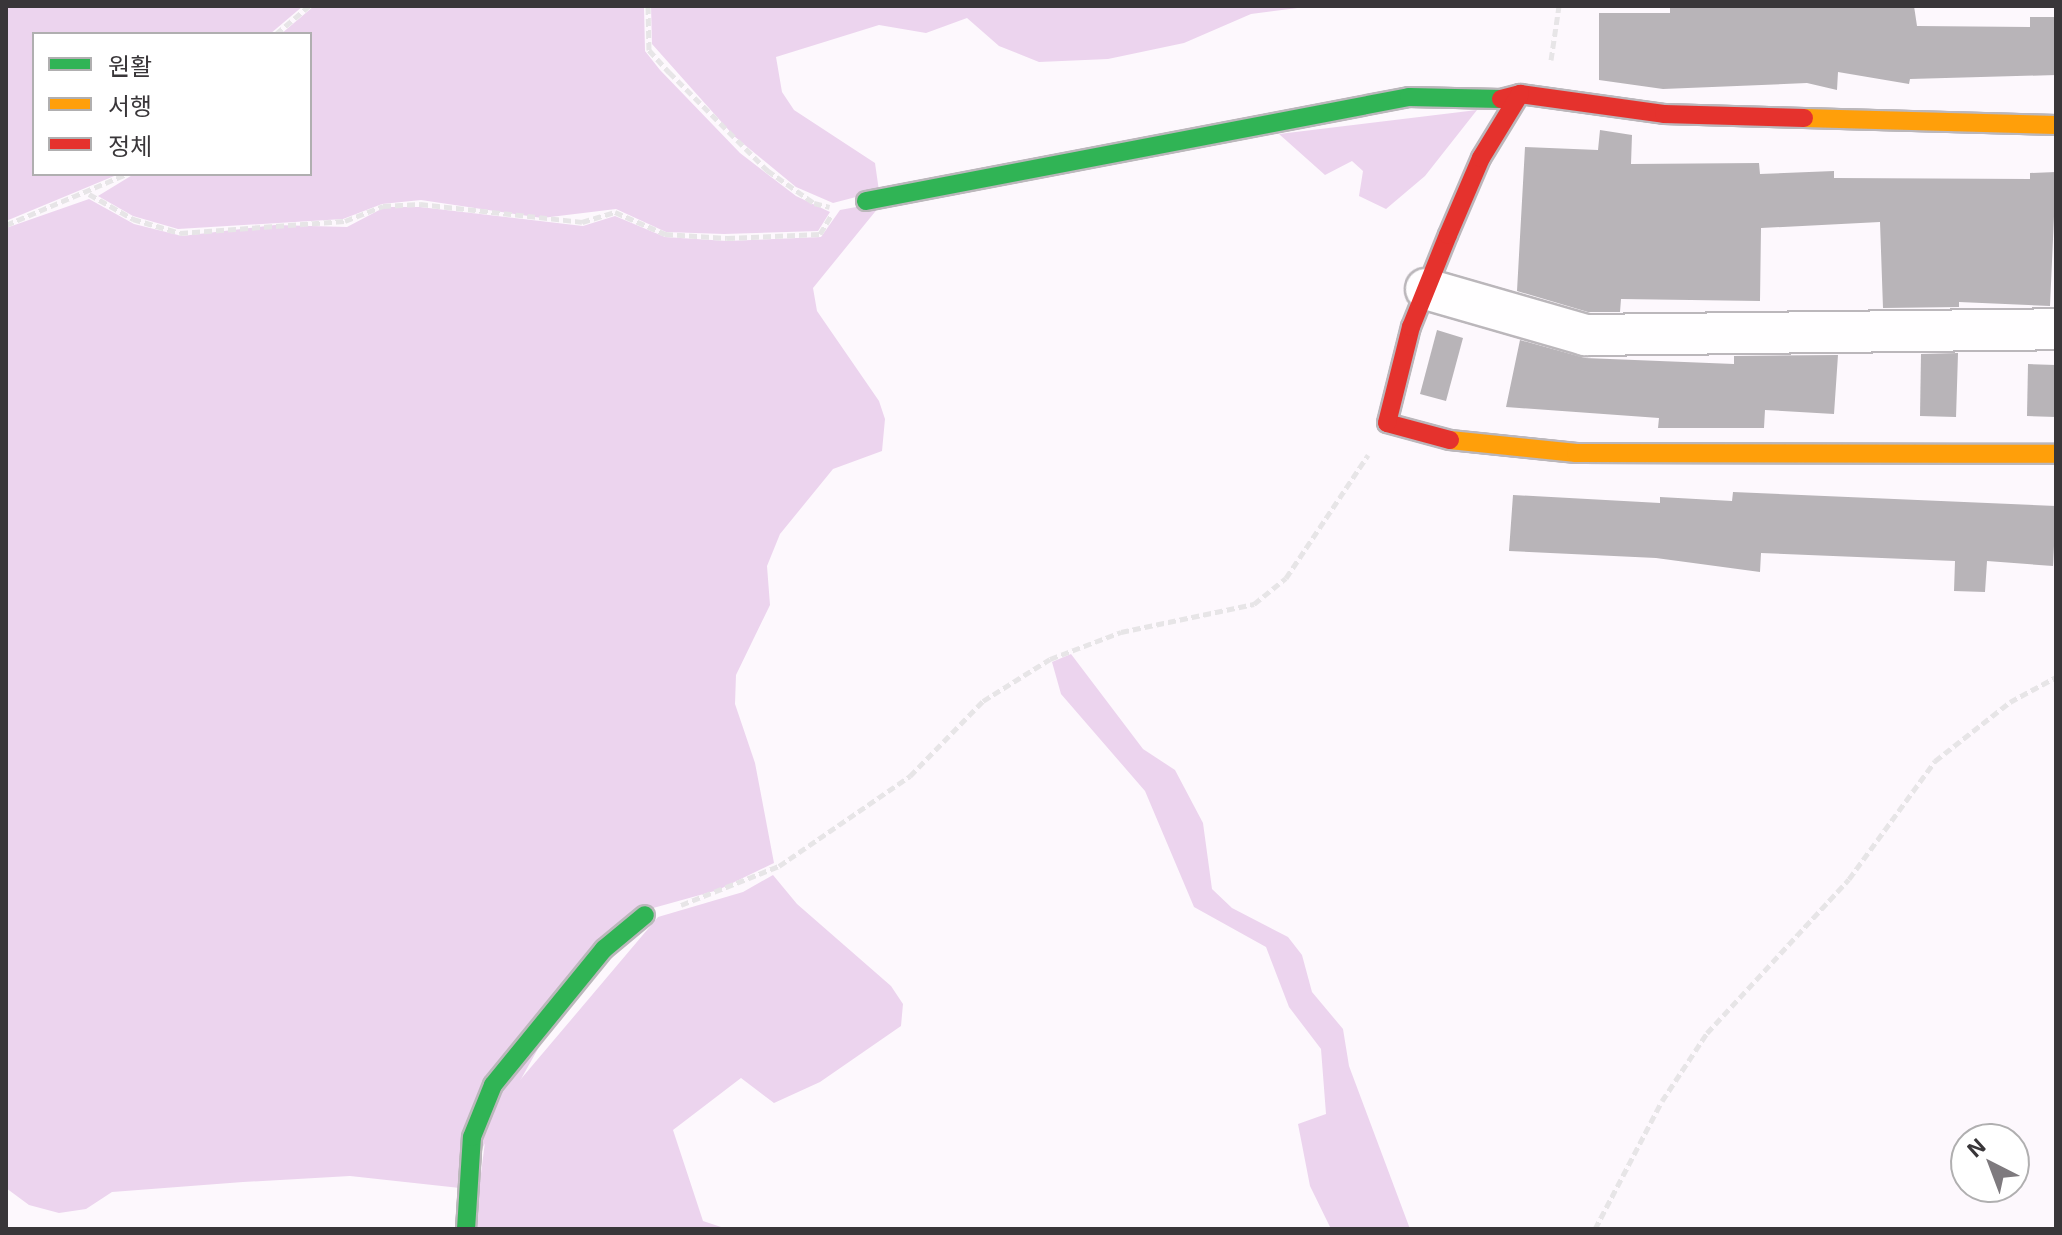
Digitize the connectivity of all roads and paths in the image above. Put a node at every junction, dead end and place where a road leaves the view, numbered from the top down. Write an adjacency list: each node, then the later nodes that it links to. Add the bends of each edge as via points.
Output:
1 (309, 6): 4 (path)
2 (648, 6): 9 (path, via 649,50 714,121 794,190 835,208 820,234 665,234 615,212 582,222 420,204 383,206 345,221 180,233 133,219)
3 (1559, 6): 6 (path)
4 (278, 32)
5 (1520, 94): 6 (street); 10 (street, via 1493,101 1409,97); 12 (street, via 1481,158)
6 (1546, 97): 7 (street, via 1664,114)
7 (2056, 125)
8 (123, 176): 9 (path)
9 (89, 194): 11 (path)
10 (866, 201)
11 (6, 225)
12 (1426, 289): 13 (street, via 1585,335); 14 (street)
13 (2056, 329)
14 (1387, 423): 15 (street, via 1452,440 1576,453); 17 (path, via 1286,578 1254,604 1121,632 1050,659 983,701 910,776 779,866 721,894)
15 (2056, 454)
16 (2056, 677): 19 (path, via 2010,702 1935,761 1849,879 1707,1033 1662,1101)
17 (645, 915): 18 (street, via 604,949 493,1085 472,1137)
18 (466, 1229)
19 (1595, 1229)

